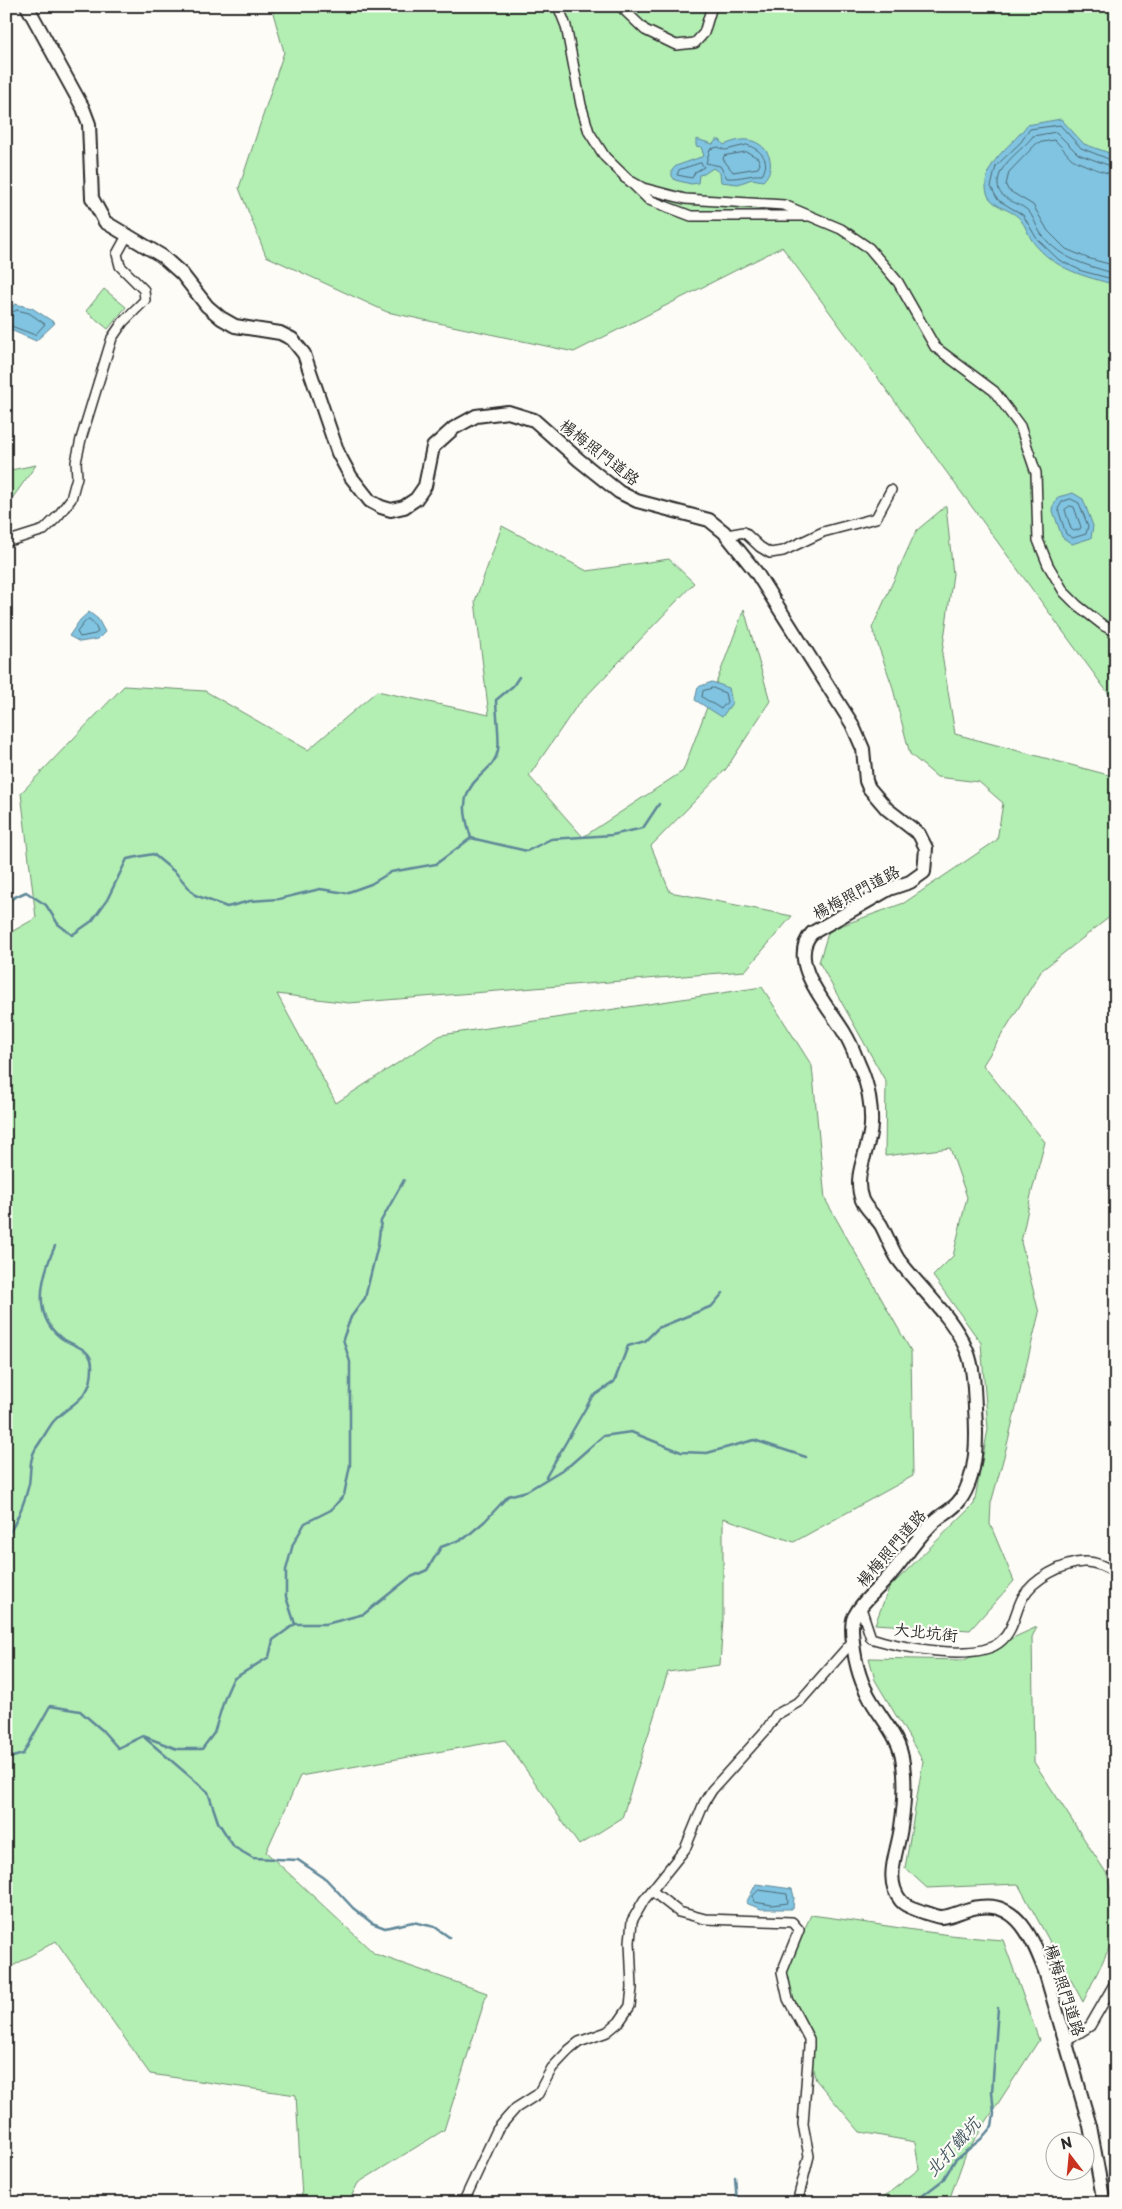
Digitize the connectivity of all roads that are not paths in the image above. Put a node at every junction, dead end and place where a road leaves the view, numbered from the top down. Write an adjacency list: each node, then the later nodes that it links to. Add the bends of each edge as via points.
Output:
1 (27, 6): 7 (street, 楊梅照門道路, via 81,103 89,124 92,198 105,222)
2 (558, 6): 5 (street, via 566,26 580,105 589,132 605,157)
3 (620, 6): 4 (street, via 645,30 676,45 695,43 704,33)
4 (712, 6)
5 (625, 178): 6 (street, via 643,188 685,199 784,205); 6 (street, via 649,200 690,216)
6 (812, 216): 11 (street, via 841,229 869,248 898,282 935,347 994,391 1020,426 1036,473 1038,540 1048,565 1064,592 1077,605)
7 (128, 234): 9 (street, 楊梅照門道路, via 162,256 182,274 207,306 221,318 235,326 280,333 292,339 304,354 338,453 360,489 370,501 381,507 391,510 416,499 425,486 433,447 454,428 476,416 508,412 534,420 579,460 637,502 710,520); 10 (street, via 117,254 120,266 144,290 146,300 112,338 81,439 71,499 44,530)
8 (891, 490): 9 (street, via 876,518 823,532 783,551 770,552 744,532)
9 (727, 535): 13 (street, 楊梅照門道路, via 756,572 852,724 863,749 869,788 887,809 919,834 926,848 924,872 812,934 805,941 804,948 811,980 845,1034 863,1074 868,1095 871,1126 858,1186 864,1204 882,1226 898,1258 967,1351 973,1382 978,1443 961,1499 912,1545)
10 (6, 542)
11 (1116, 632)
12 (1116, 1572): 13 (street, 大北坑街, via 1100,1564 1083,1562 1051,1571 1030,1585 1001,1642 989,1648 948,1652 892,1645 871,1638)
13 (861, 1608): 14 (street, 楊梅照門道路, via 852,1619)
14 (853, 1641): 15 (street, via 800,1701 776,1715 712,1790 685,1849); 17 (street, 楊梅照門道路, via 857,1667 865,1688 891,1729 904,1764 901,1830 892,1872 893,1886 902,1902 910,1908 941,1917 981,1906 1005,1909 1018,1918 1040,1957)
15 (652, 1891): 18 (street, via 632,1921 630,2006 607,2032 579,2042 569,2050 552,2068 538,2094 508,2117 497,2130); 19 (street, via 679,1912 705,1919 792,1922 799,1930 782,1972 788,1999 810,2046 803,2124 809,2156)
16 (1116, 1981): 17 (street, via 1090,2026)
17 (1066, 2042): 20 (street, 楊梅照門道路, via 1090,2126)
18 (463, 2203)
19 (797, 2203)
20 (1104, 2203)

